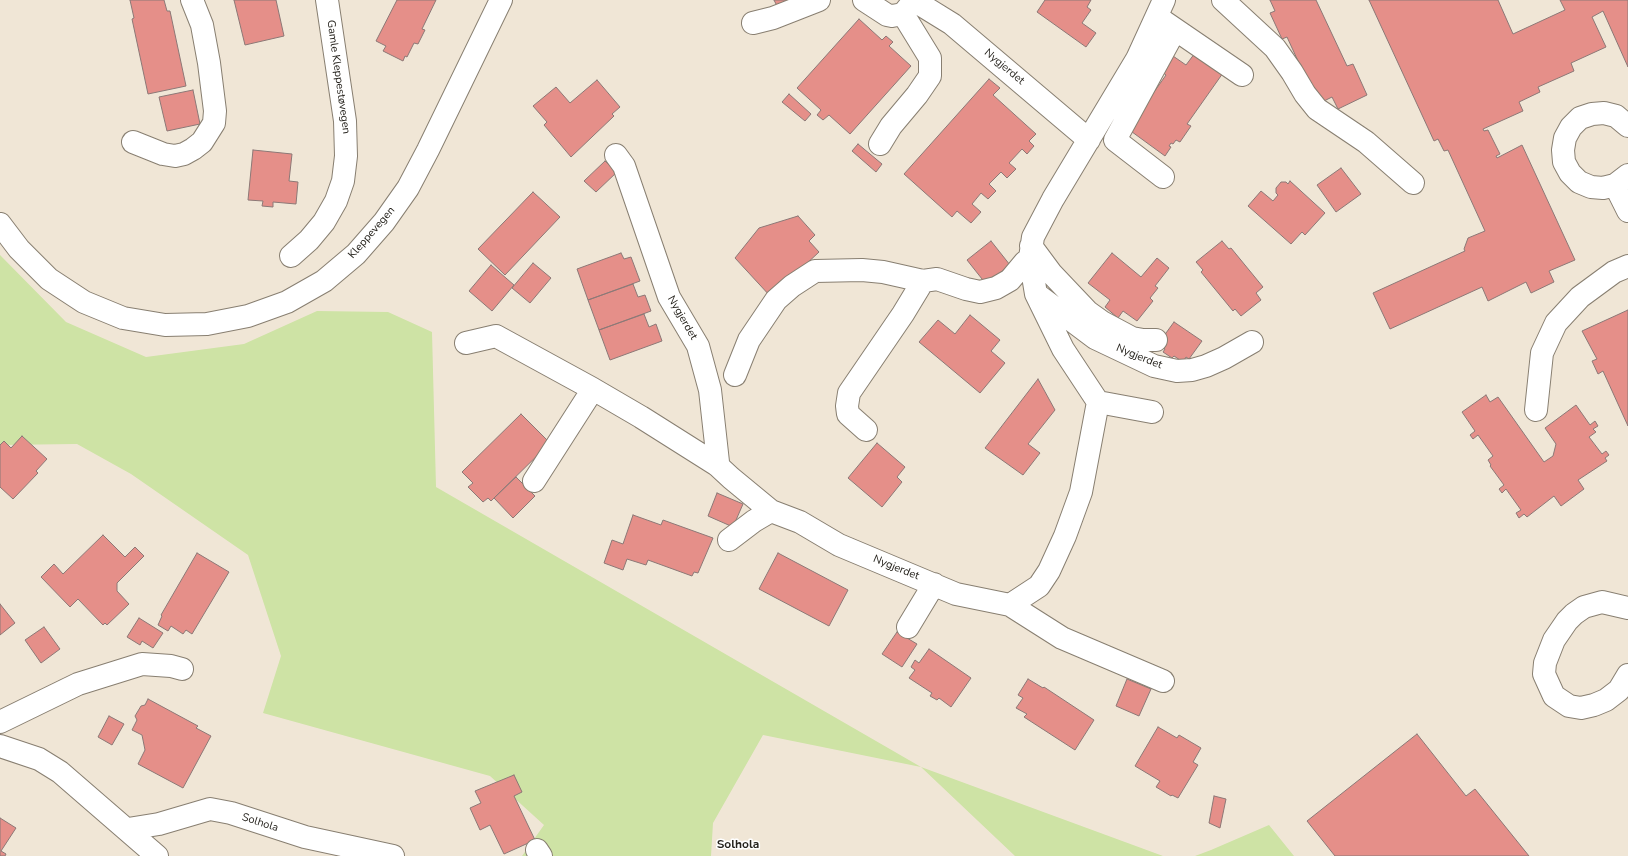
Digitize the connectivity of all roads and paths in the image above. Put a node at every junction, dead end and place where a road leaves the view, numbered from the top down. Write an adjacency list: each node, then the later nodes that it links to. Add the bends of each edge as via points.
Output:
1 (192, 0): 14 (street, via 202,25 215,111 214,123 202,142 184,154 163,154)
2 (327, 0): 23 (street, Gamle Kleppestøvegen, via 345,121 346,156 343,181 336,201 324,222)
3 (500, 0): 21 (street, Kleppevegen, via 408,188 384,222 356,254 330,276 287,302 248,316 207,324 165,325 123,318 84,302 49,279 19,250)
4 (818, 0): 9 (street)
5 (864, 0): 7 (street, Nygjerdet, via 887,15)
6 (1223, 0): 19 (street, via 1275,48 1317,109 1366,142)
7 (910, 5): 13 (street, Nygjerdet, via 952,24); 15 (street, via 930,58 930,76)
8 (1160, 9): 10 (street); 13 (street, via 1137,59)
9 (753, 23)
10 (1175, 30): 11 (street); 17 (street, via 1115,140)
11 (1242, 75)
12 (1628, 126): 18 (street, via 1616,116 1604,113 1580,118 1565,138 1563,150 1564,162 1579,182 1603,188)
13 (1089, 140): 22 (street, via 1052,199 1034,237)
14 (133, 142)
15 (880, 144)
16 (616, 155): 36 (street, Nygjerdet, via 624,166 669,297 698,346 710,390)
17 (1163, 177)
18 (1622, 180): 20 (street)
19 (1413, 183)
20 (1628, 211)
21 (0, 224)
22 (1031, 252): 25 (street, via 1010,280 996,288 980,292 937,279); 26 (street); 27 (street, Nygjerdet, via 1088,312 1102,322 1132,338)
23 (291, 256)
24 (1628, 266): 33 (street, via 1614,272 1580,297 1556,323 1542,353)
25 (923, 281): 30 (street, via 862,270 815,271 776,300 749,340); 35 (street, via 849,393 848,414)
26 (1036, 294): 28 (street, Nygjerdet, via 1095,338 1154,366 1177,371 1192,370 1224,358); 32 (street, via 1063,349)
27 (1156, 340)
28 (1252, 342)
29 (466, 343): 31 (street, Nygjerdet, via 496,336)
30 (735, 375)
31 (593, 389): 36 (street, Nygjerdet); 37 (street)
32 (1098, 402): 34 (street); 41 (street, via 1081,492 1065,536 1039,586)
33 (1536, 410)
34 (1152, 412)
35 (866, 430)
36 (717, 465): 38 (street, Nygjerdet)
37 (534, 481)
38 (771, 511): 39 (street); 40 (street, Nygjerdet, via 800,522 839,545)
39 (729, 540)
40 (934, 584): 41 (street, Nygjerdet, via 956,594); 43 (street, Nygjerdet)
41 (1010, 604): 46 (street, Nygjerdet, via 1062,638)
42 (1628, 608): 45 (street, via 1602,602 1584,607 1574,614 1566,621 1554,640 1545,663 1544,674 1554,696 1569,706 1581,708 1594,706 1606,700 1619,690)
43 (908, 627)
44 (182, 669): 47 (street, via 142,664 78,684)
45 (1628, 675)
46 (1163, 681)
47 (0, 722)
48 (0, 746): 49 (street, via 39,759 60,772)
49 (128, 829): 50 (street); 51 (street, Solhola, via 159,824 210,809 231,813 305,837)
50 (157, 856)
51 (393, 856)

